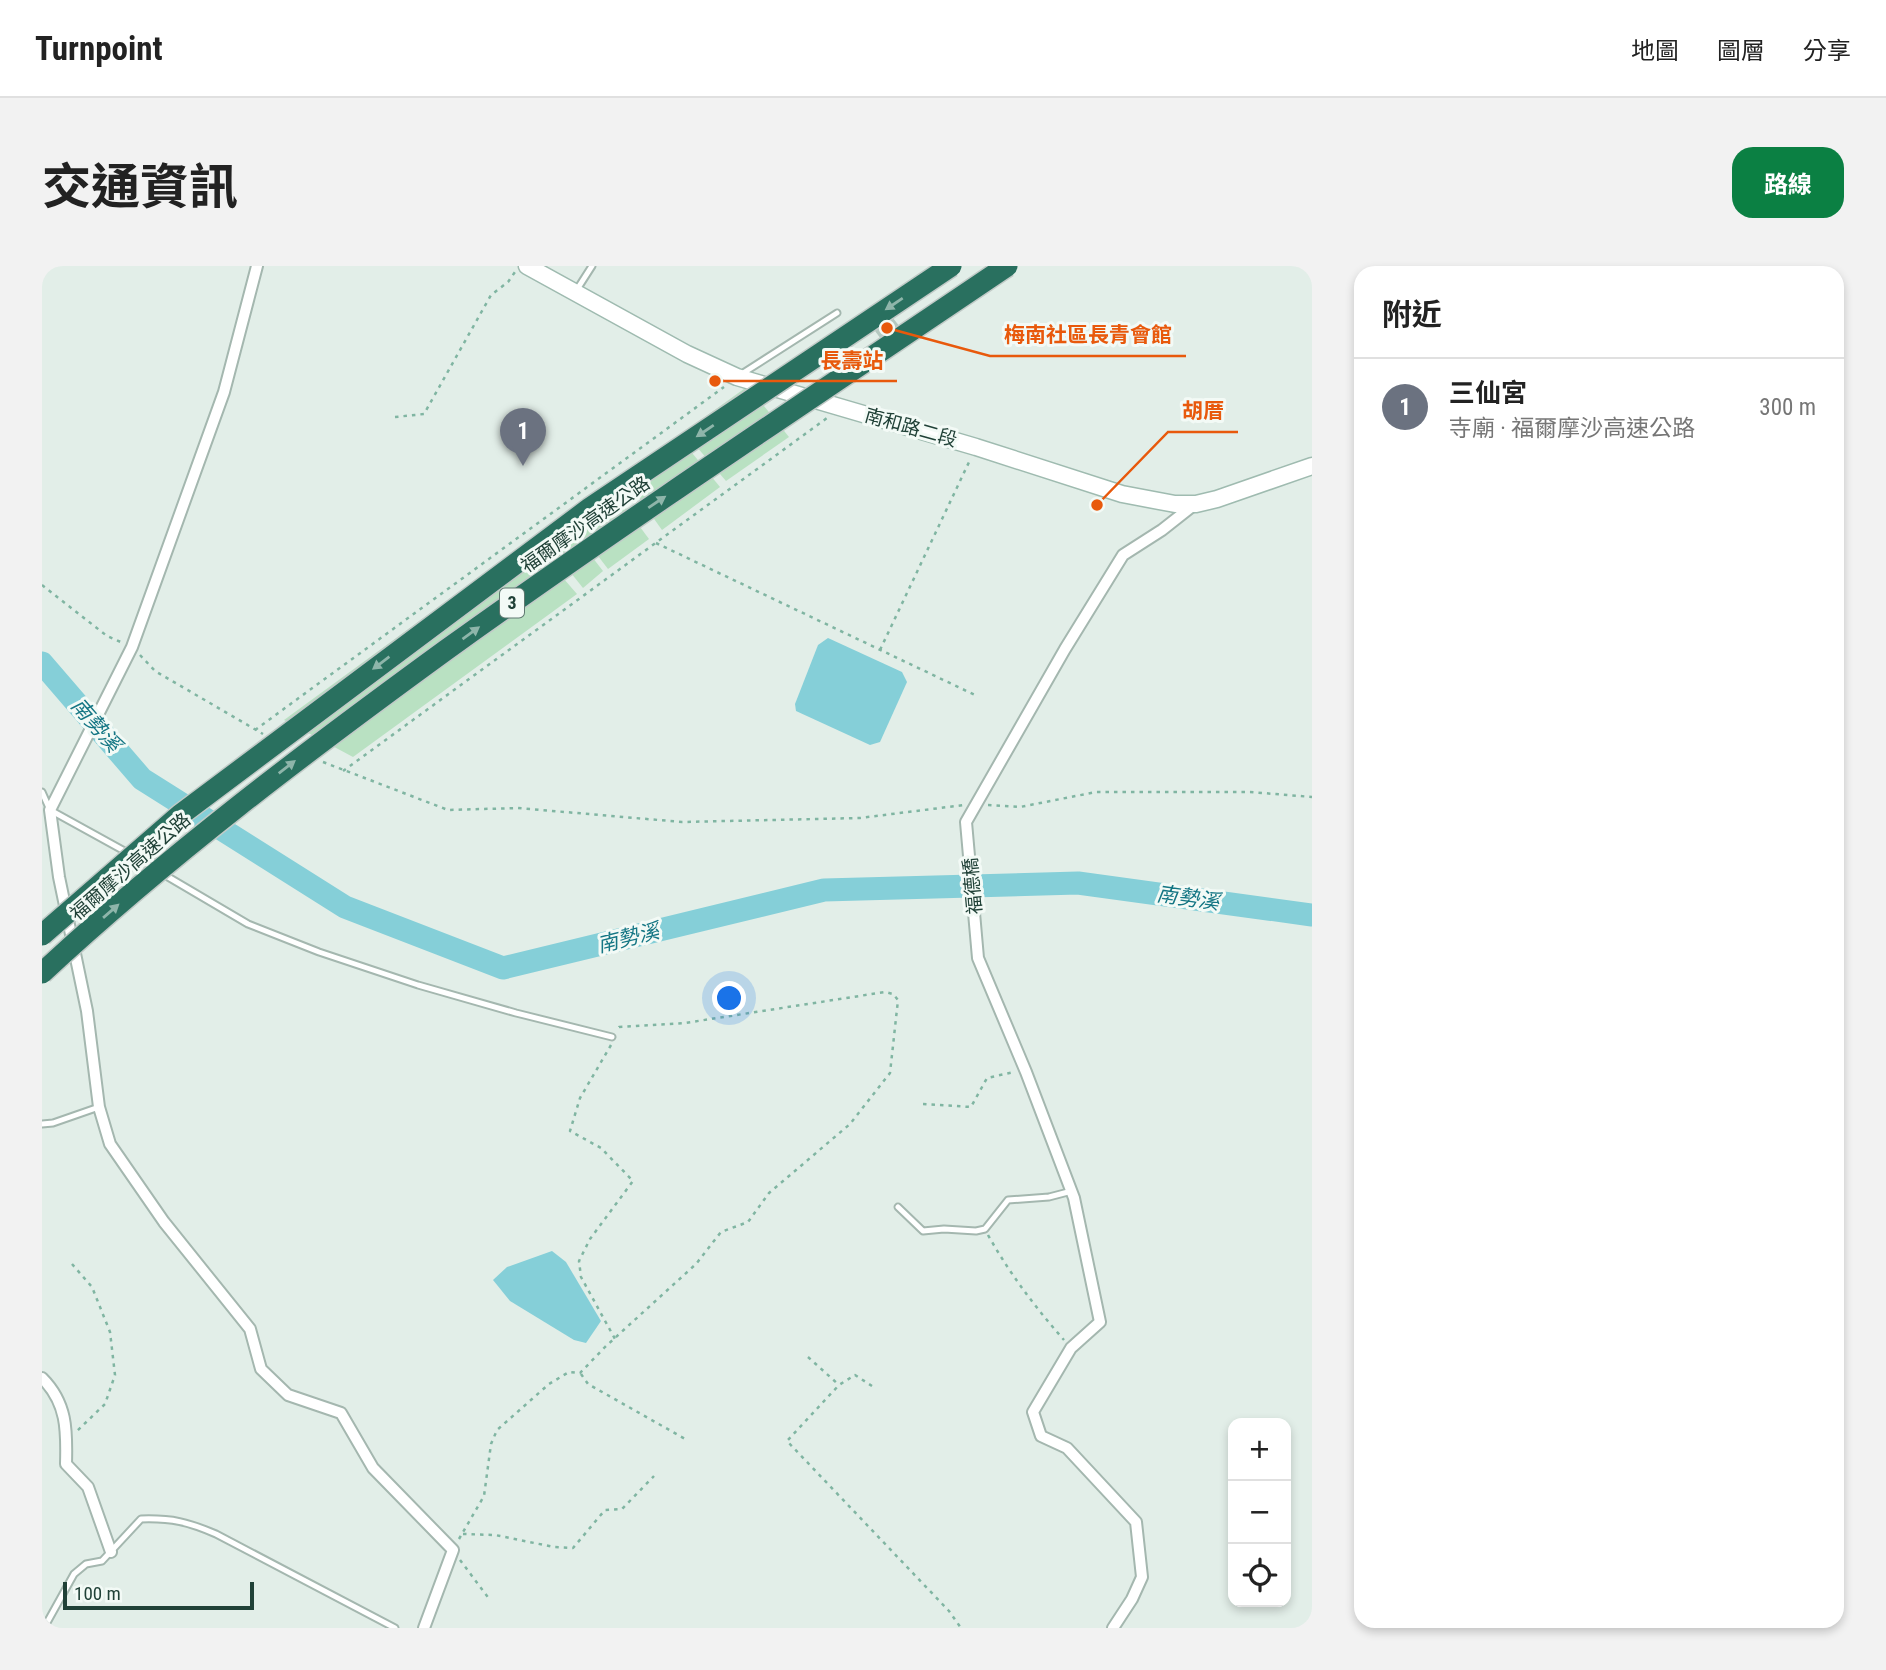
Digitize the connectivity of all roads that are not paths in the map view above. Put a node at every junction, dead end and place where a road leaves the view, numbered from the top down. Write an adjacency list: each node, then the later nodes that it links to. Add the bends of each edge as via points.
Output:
1 (257, 266): 12 (street, via 223,392 130,651)
2 (527, 266): 6 (main road, 南和路二段)
3 (592, 266): 6 (lane)
4 (951, 266): 15 (highway, 福爾摩沙高速公路 / 3, one-way to 15, bridge, via 578,517 180,815)
5 (1007, 266): 16 (highway, 福爾摩沙高速公路 / 3, one-way to 5, bridge, via 196,837 326,737 567,563)
6 (576, 291): 8 (main road, 南和路二段, via 687,355)
7 (837, 313): 8 (lane)
8 (737, 377): 10 (main road, 南和路二段, via 1122,494)
9 (1312, 466): 10 (main road, 南和路二段)
10 (1196, 503): 20 (street, 福德橋, via 1123,555 966,822 978,958)
11 (42, 792): 12 (lane)
12 (50, 810): 13 (lane); 18 (street)
13 (144, 863)
14 (155, 870): 17 (lane, via 248,924 320,952 442,992)
15 (42, 935)
16 (42, 973)
17 (612, 1037)
18 (100, 1107): 19 (lane); 26 (street, via 110,1144 164,1222 250,1329 261,1369 288,1395 341,1413 373,1468 453,1550)
19 (42, 1124)
20 (1072, 1191): 21 (lane, via 1008,1200 985,1229 976,1231 923,1231); 27 (street, 福德橋, via 1100,1322 1071,1348 1033,1412 1041,1436 1067,1448 1136,1522 1142,1577)
21 (898, 1207)
22 (42, 1378): 23 (street, via 56,1392 67,1429 66,1464 88,1487)
23 (111, 1552): 24 (lane, via 74,1574); 25 (lane, via 141,1519 176,1519 216,1534)
24 (44, 1628)
25 (396, 1628)
26 (424, 1628)
27 (1114, 1628)

